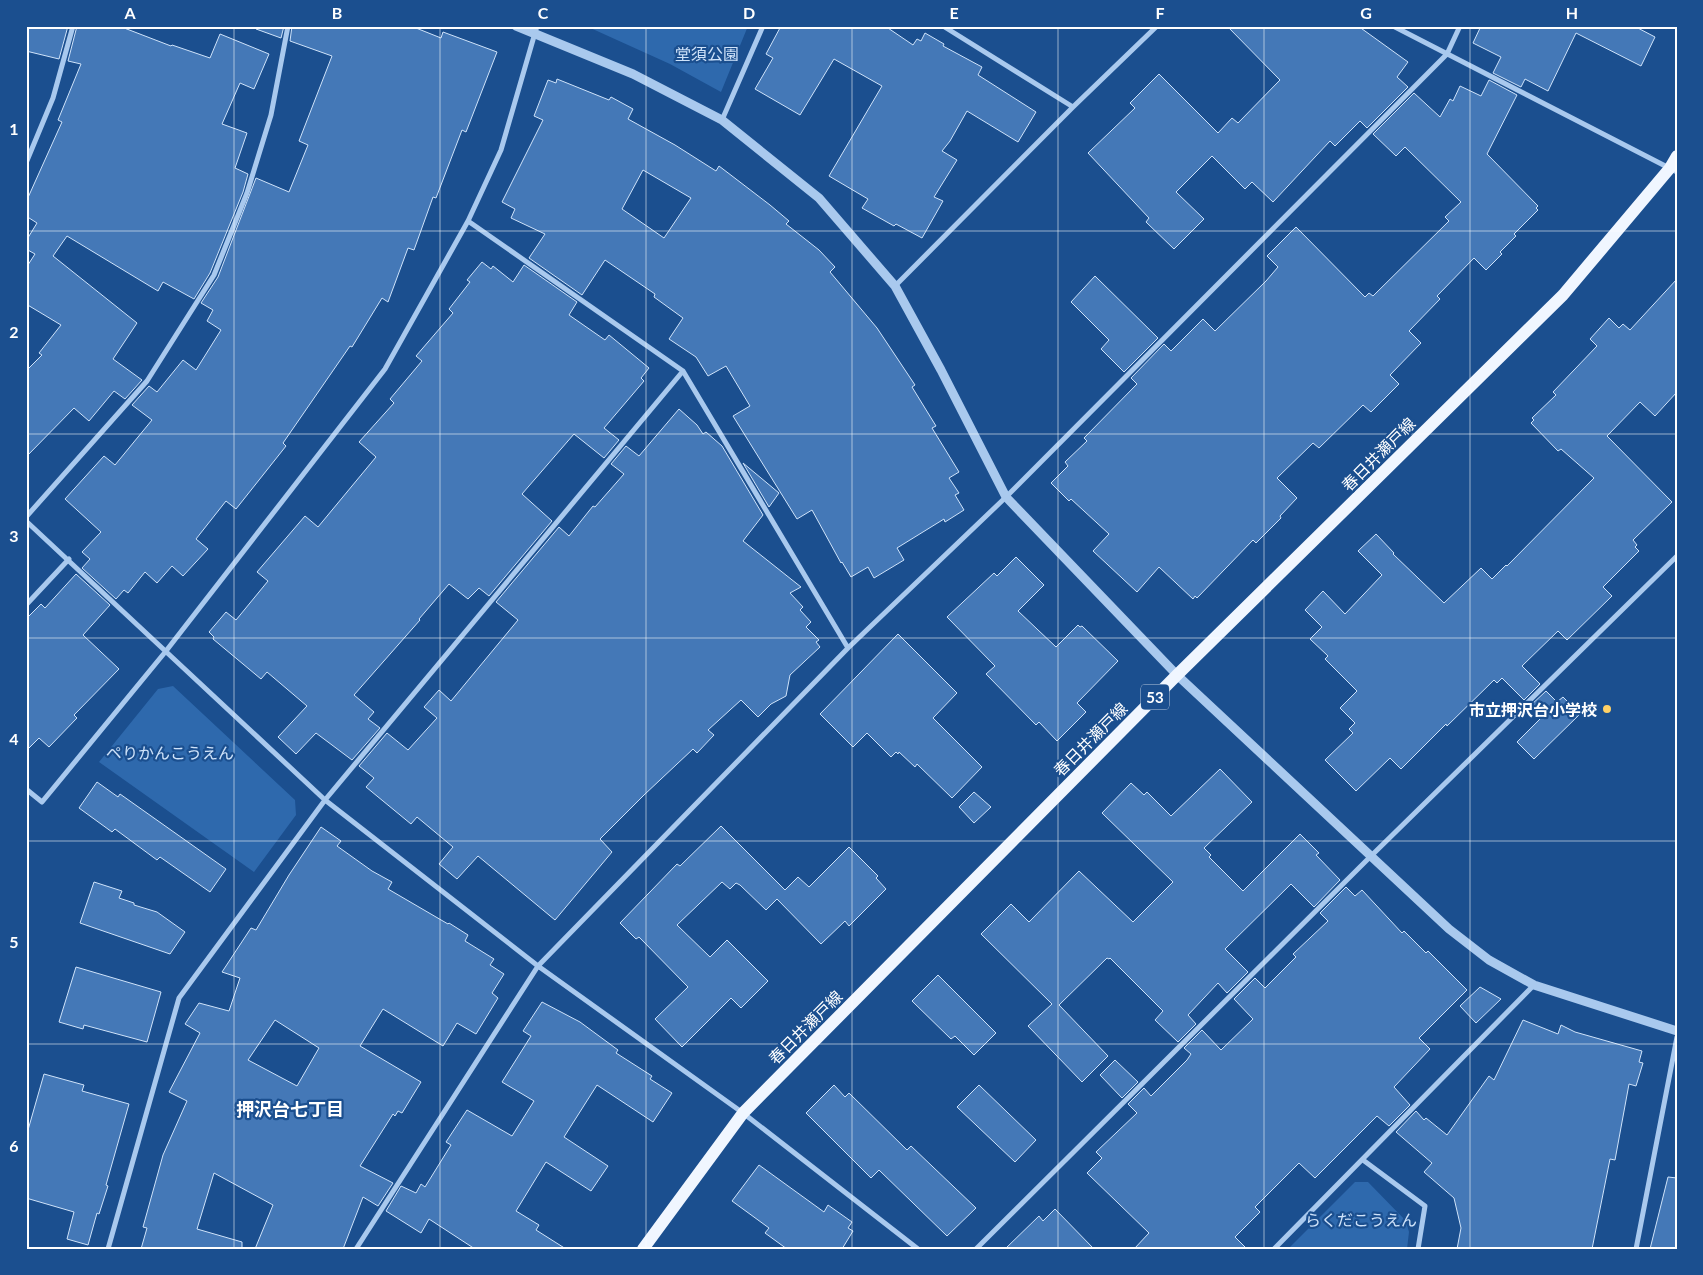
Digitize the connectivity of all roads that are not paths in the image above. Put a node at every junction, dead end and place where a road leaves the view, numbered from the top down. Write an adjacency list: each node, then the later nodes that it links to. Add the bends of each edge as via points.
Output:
1 (74, 26): 14 (street, via 53,98)
2 (288, 26): 20 (street, via 271,115 247,193 214,275 147,382)
3 (516, 26): 9 (street)
4 (763, 26): 12 (street)
5 (943, 26): 11 (street)
6 (1157, 26): 11 (street)
7 (1393, 26): 10 (street)
8 (1460, 26): 10 (street)
9 (537, 30): 12 (street); 16 (street, via 501,150)
10 (1447, 54): 15 (street); 19 (street)
11 (1073, 107): 17 (street)
12 (722, 120): 17 (street, via 819,198)
13 (1677, 156): 15 (main road, 春日井瀬戸線 / 53)
14 (26, 163)
15 (1674, 170): 26 (main road, 春日井瀬戸線 / 53, via 1563,295)
16 (468, 221): 18 (street); 25 (street, via 385,368)
17 (895, 286): 19 (street)
18 (683, 371): 24 (street); 28 (street)
19 (1006, 497): 24 (street); 26 (street)
20 (26, 519): 22 (street)
21 (1677, 556): 29 (street)
22 (68, 559): 23 (street); 25 (street)
23 (26, 605)
24 (848, 648): 30 (street)
25 (166, 651): 27 (street, via 42,802); 28 (street)
26 (1177, 675): 29 (street); 34 (main road, 春日井瀬戸線 / 53)
27 (26, 789)
28 (325, 800): 30 (street); 36 (street, via 179,998)
29 (1370, 857): 31 (street, via 1449,929 1489,960); 40 (street)
30 (538, 966): 34 (street); 37 (street)
31 (1534, 985): 32 (street); 35 (street)
32 (1677, 1031)
33 (1677, 1037): 43 (street)
34 (743, 1113): 38 (main road, 春日井瀬戸線 / 53); 39 (street)
35 (1363, 1160): 41 (street); 42 (street, via 1425,1206)
36 (108, 1249)
37 (356, 1249)
38 (643, 1249)
39 (918, 1249)
40 (976, 1249)
41 (1274, 1249)
42 (1418, 1249)
43 (1636, 1249)

